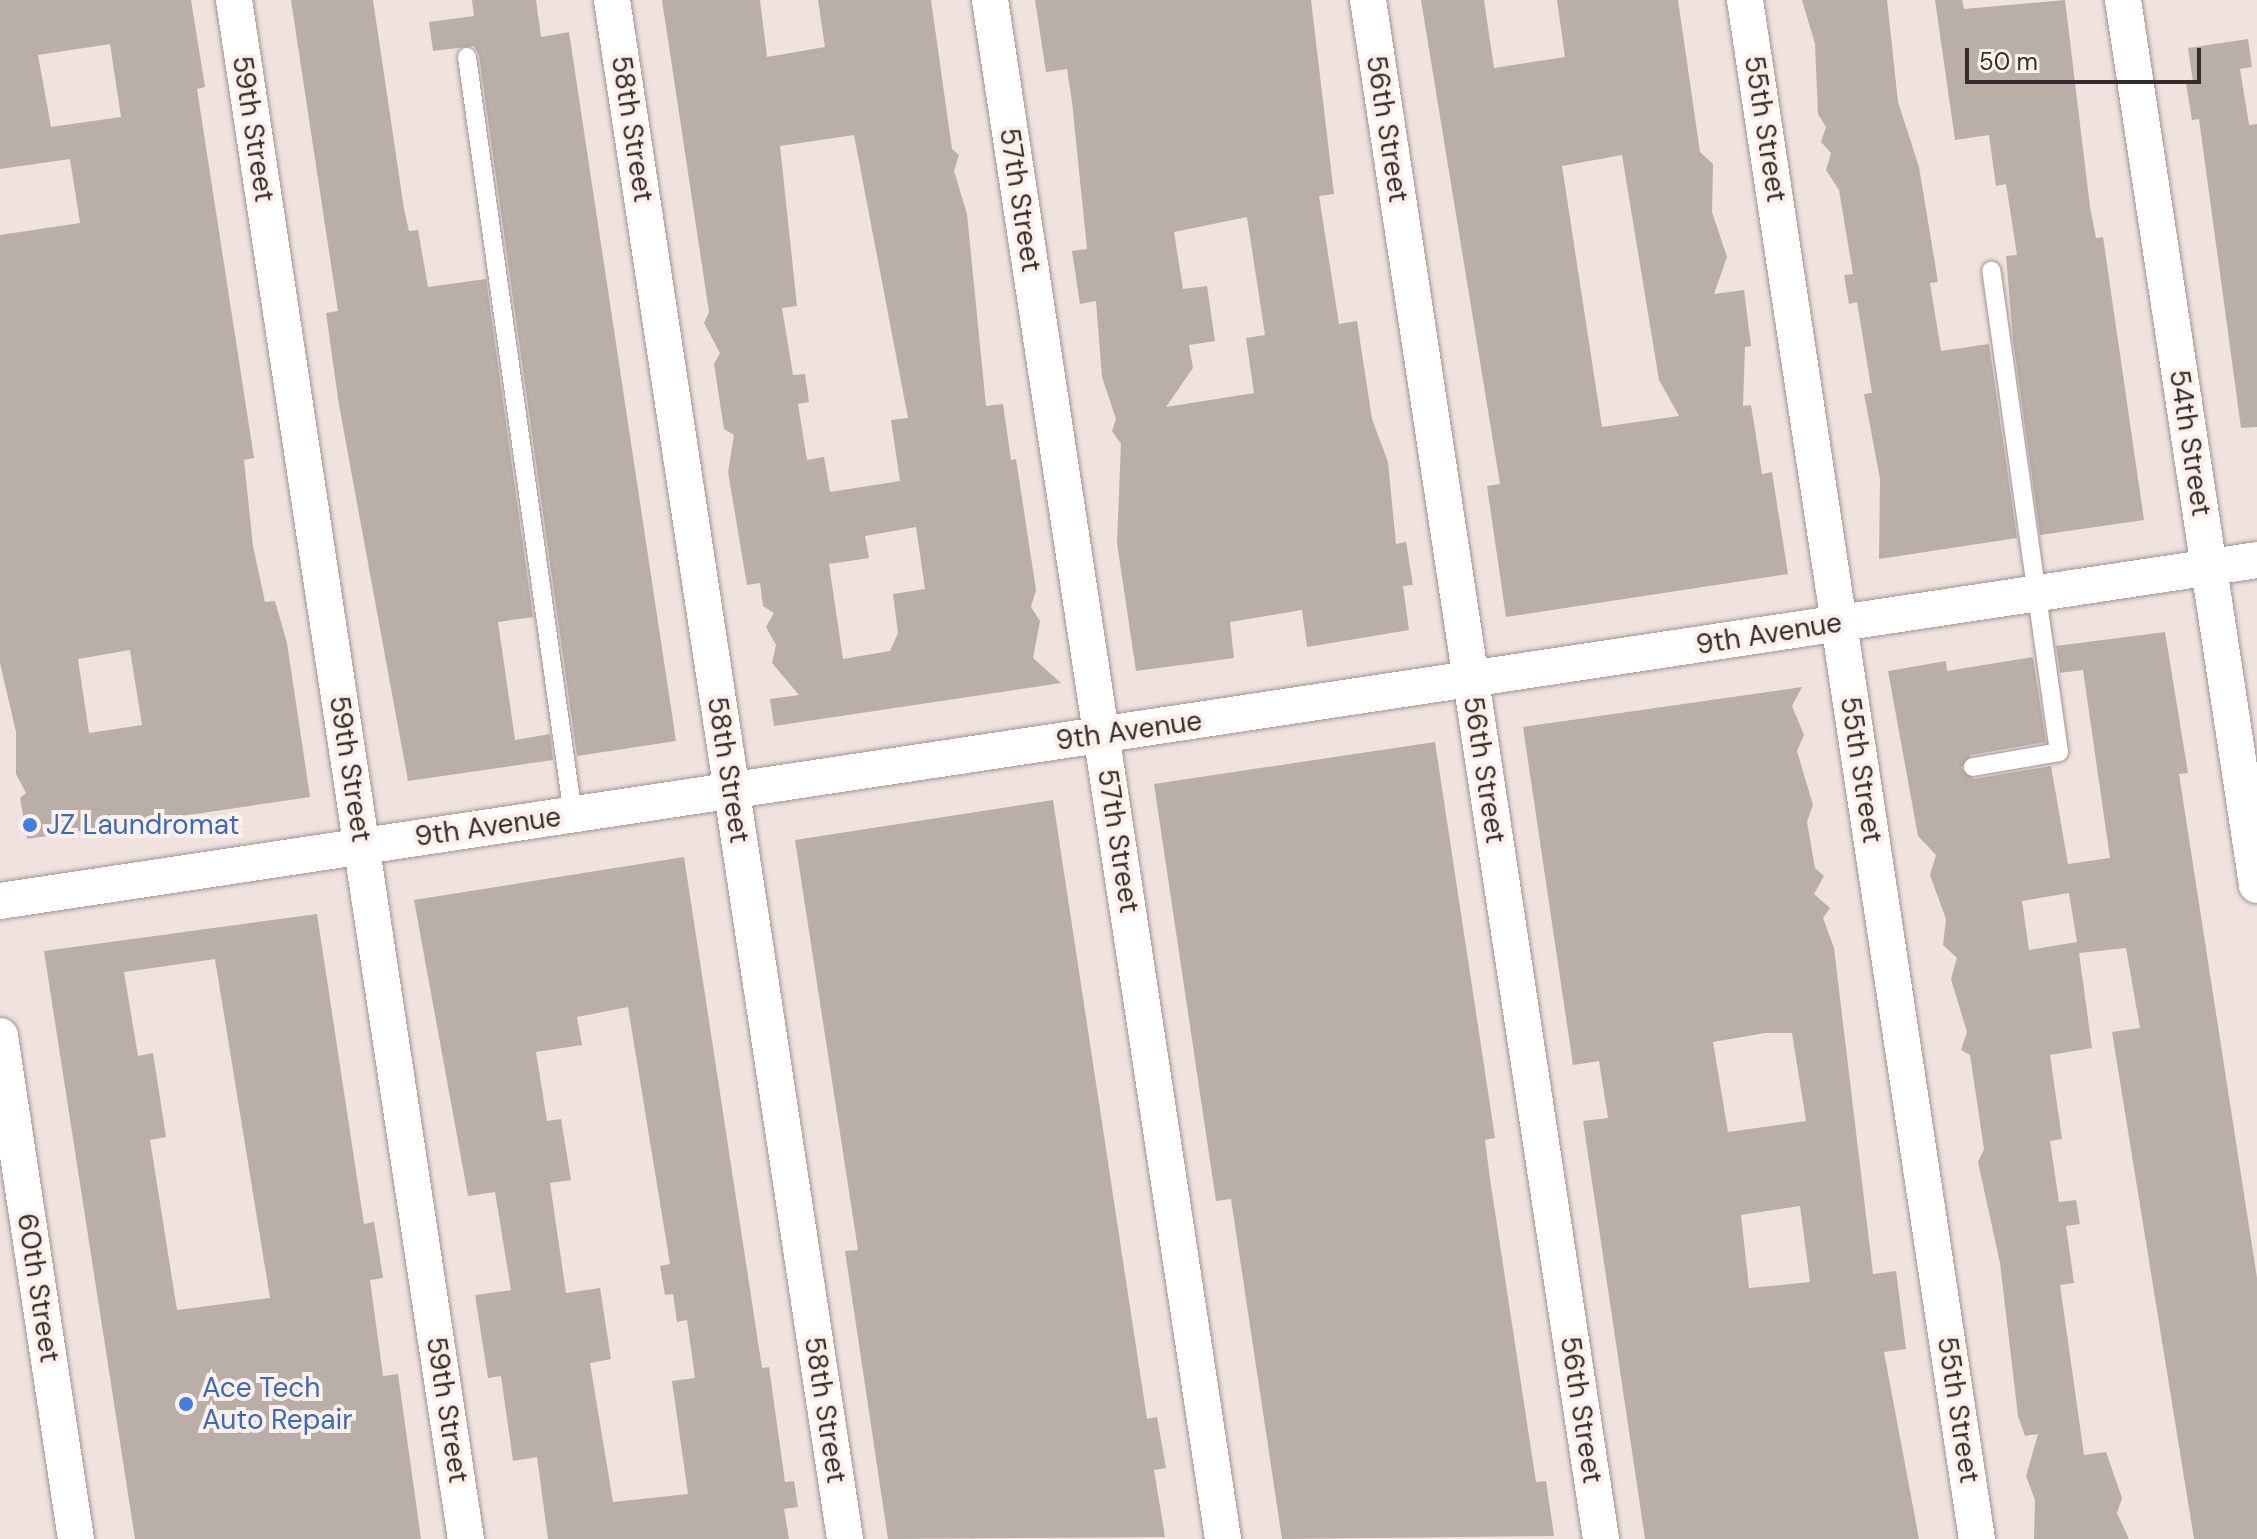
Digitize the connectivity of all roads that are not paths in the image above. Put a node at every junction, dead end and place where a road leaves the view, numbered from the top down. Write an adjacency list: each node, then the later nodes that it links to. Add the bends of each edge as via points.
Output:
1 (234, 0): 19 (street, 59th Street)
2 (612, 0): 17 (street, 58th Street)
3 (990, 0): 14 (street, 57th Street)
4 (1368, 0): 13 (street, 56th Street)
5 (1745, 0): 12 (street, 55th Street)
6 (2123, 0): 10 (street, 54th Street)
7 (467, 57): 18 (lane)
8 (1991, 271): 11 (lane)
9 (2257, 560): 10 (street, 9th Avenue)
10 (2209, 567): 11 (street, 9th Avenue); 15 (street, 54th Street)
11 (2041, 593): 12 (street, 9th Avenue); 16 (lane, via 2059,752)
12 (1840, 623): 13 (street, 9th Avenue); 28 (street, 55th Street)
13 (1470, 679): 14 (street, 9th Avenue); 27 (street, 56th Street)
14 (1101, 734): 17 (street, 9th Avenue); 26 (street, 57th Street)
15 (2247, 753): 20 (street, 54th Street)
16 (1973, 767)
17 (731, 791): 18 (street, 9th Avenue); 25 (street, 58th Street)
18 (573, 815): 19 (street, 9th Avenue)
19 (362, 846): 21 (street, 9th Avenue); 24 (street, 59th Street)
20 (2257, 885)
21 (0, 901)
22 (0, 1036): 23 (street, 60th Street)
23 (76, 1539)
24 (466, 1539)
25 (845, 1539)
26 (1223, 1539)
27 (1601, 1539)
28 (1977, 1539)

